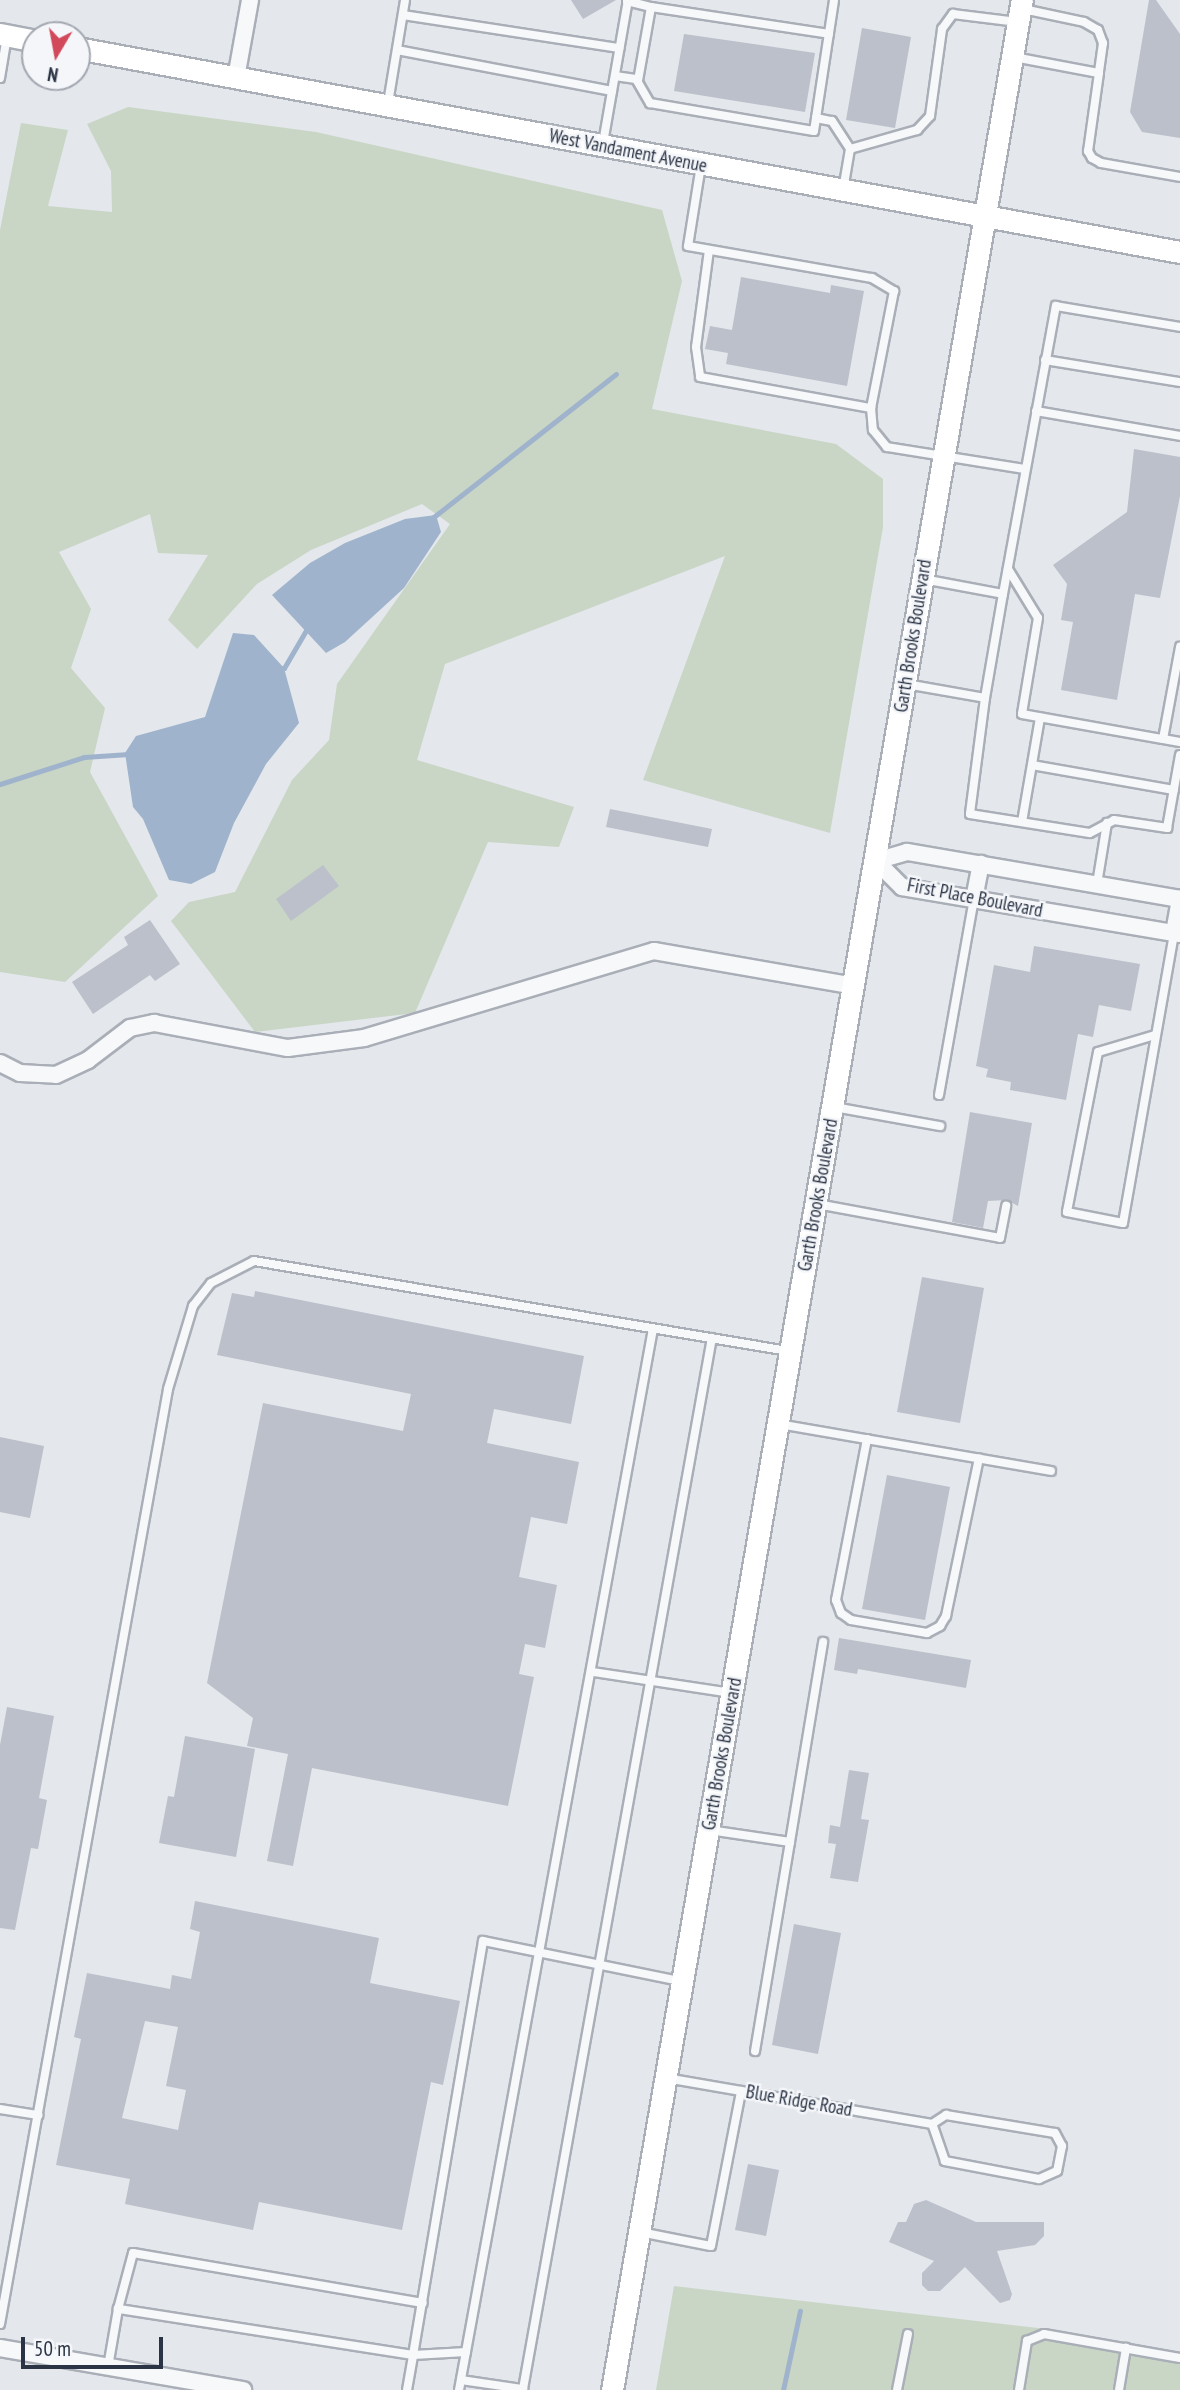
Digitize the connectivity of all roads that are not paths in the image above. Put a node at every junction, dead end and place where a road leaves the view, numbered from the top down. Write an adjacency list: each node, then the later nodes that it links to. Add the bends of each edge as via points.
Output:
1 (250, 0): 17 (street)
2 (405, 0): 7 (lane)
3 (834, 0): 8 (lane)
4 (628, 1): 5 (lane); 10 (lane)
5 (651, 7): 8 (lane); 18 (lane)
6 (1020, 10): 13 (street, Garth Brooks Boulevard); 14 (lane, via 1084,22 1098,30 1103,43); 23 (lane, via 953,14 942,29 930,116 917,130)
7 (403, 15): 10 (lane); 11 (lane)
8 (829, 34): 21 (lane)
9 (4, 35): 16 (lane)
10 (620, 48): 15 (lane)
11 (397, 50): 19 (lane); 20 (lane)
12 (91, 51): 17 (street, West Vandament Avenue)
13 (1012, 57): 14 (lane); 27 (street, Garth Brooks Boulevard)
14 (1098, 73): 25 (lane, via 1088,150 1092,158)
15 (615, 76): 18 (lane); 19 (lane)
16 (0, 78)
17 (236, 78): 20 (street, West Vandament Avenue)
18 (638, 81): 21 (lane, via 650,103 814,131)
19 (612, 91): 22 (lane)
20 (387, 106): 22 (street, West Vandament Avenue)
21 (816, 118): 23 (lane, via 832,121)
22 (602, 146): 24 (street, West Vandament Avenue)
23 (850, 149): 26 (lane)
24 (701, 165): 26 (street, West Vandament Avenue); 28 (lane, via 688,246)
25 (1180, 177)
26 (843, 191): 27 (street, West Vandament Avenue)
27 (983, 218): 29 (street, West Vandament Avenue); 36 (street, Garth Brooks Boulevard)
28 (709, 250): 33 (lane, via 696,347 700,377); 33 (lane, via 872,278 894,291)
29 (1180, 252)
30 (1180, 327): 31 (lane, via 1056,306)
31 (1045, 360): 32 (lane); 34 (lane)
32 (1180, 382)
33 (871, 408): 36 (lane, via 873,430 887,447)
34 (1036, 411): 35 (lane); 37 (lane)
35 (1180, 436)
36 (943, 457): 37 (lane); 39 (street, Garth Brooks Boulevard)
37 (1025, 469): 38 (lane)
38 (1008, 569): 40 (lane); 44 (lane, via 1038,618 1021,713)
39 (923, 579): 40 (lane); 42 (street, Garth Brooks Boulevard)
40 (1003, 594): 43 (lane)
41 (1180, 647): 45 (lane)
42 (905, 684): 43 (lane); 52 (street, Garth Brooks Boulevard)
43 (985, 698): 50 (lane, via 967,810)
44 (1040, 718): 45 (lane); 48 (lane)
45 (1163, 739): 46 (lane)
46 (1180, 742)
47 (1180, 754): 49 (lane)
48 (1032, 765): 49 (lane); 50 (lane)
49 (1174, 790): 51 (lane, via 1167,828 1114,820)
50 (1021, 822): 51 (lane, via 1090,833)
51 (1107, 823): 54 (lane)
52 (876, 861): 53 (street, First Place Boulevard, via 907,852); 55 (street, First Place Boulevard, via 902,887); 58 (street, Garth Brooks Boulevard)
53 (981, 864): 54 (street, First Place Boulevard); 55 (street)
54 (1097, 884): 56 (street, First Place Boulevard)
55 (974, 899): 57 (street, First Place Boulevard); 61 (lane)
56 (1180, 899): 57 (street)
57 (1177, 934): 59 (lane)
58 (854, 986): 60 (street, via 654,951 364,1038 288,1048 154,1023 130,1028 88,1060 56,1075 20,1073); 62 (street, Garth Brooks Boulevard)
59 (1155, 1035): 59 (lane, via 1123,1223 1067,1212 1098,1052)
60 (0, 1063)
61 (939, 1095)
62 (834, 1107): 63 (lane); 64 (street, Garth Brooks Boulevard)
63 (940, 1126)
64 (817, 1204): 65 (lane, via 1000,1238); 68 (street, Garth Brooks Boulevard)
65 (1006, 1206)
66 (653, 1329): 67 (lane); 74 (lane); 86 (lane, via 254,1261 211,1283 193,1306 168,1388)
67 (712, 1338): 68 (lane); 75 (lane)
68 (791, 1352): 69 (street, Garth Brooks Boulevard)
69 (779, 1424): 70 (lane); 76 (street, Garth Brooks Boulevard)
70 (867, 1439): 71 (lane); 71 (lane, via 836,1600 841,1614 851,1620 927,1633 946,1616)
71 (979, 1458): 72 (lane)
72 (1051, 1471)
73 (823, 1642): 78 (lane)
74 (593, 1672): 75 (lane); 79 (lane)
75 (648, 1680): 76 (lane); 80 (lane)
76 (732, 1693): 77 (street, Garth Brooks Boulevard)
77 (709, 1829): 78 (lane); 81 (street, Garth Brooks Boulevard)
78 (790, 1842): 82 (lane)
79 (538, 1952): 80 (lane); 89 (lane, via 482,1941); 95 (lane)
80 (599, 1965): 81 (lane); 100 (lane)
81 (683, 1981): 83 (street, Garth Brooks Boulevard)
82 (755, 2051)
83 (666, 2078): 84 (lane, Blue Ridge Road); 88 (street, Garth Brooks Boulevard)
84 (741, 2091): 87 (lane, Blue Ridge Road); 88 (lane, via 711,2246)
85 (0, 2109): 86 (lane)
86 (39, 2115): 91 (lane)
87 (932, 2124): 87 (lane, via 945,2161 1039,2179 1057,2171 1062,2146 1055,2133 946,2115)
88 (639, 2232): 104 (street, Garth Brooks Boulevard)
89 (423, 2303): 90 (lane, via 132,2253); 96 (lane)
90 (118, 2308): 96 (lane); 98 (lane)
91 (0, 2324)
92 (908, 2334): 105 (lane)
93 (0, 2348): 98 (street)
94 (1126, 2348): 97 (lane); 106 (lane, via 1044,2334 1027,2341); 107 (lane)
95 (466, 2352): 96 (lane); 99 (lane)
96 (412, 2355): 102 (lane)
97 (1180, 2358)
98 (108, 2367): 101 (street)
99 (461, 2380): 100 (lane); 103 (lane)
100 (523, 2389)
101 (243, 2390)
102 (407, 2390)
103 (459, 2390)
104 (612, 2390)
105 (897, 2390)
106 (1019, 2390)
107 (1119, 2390)

